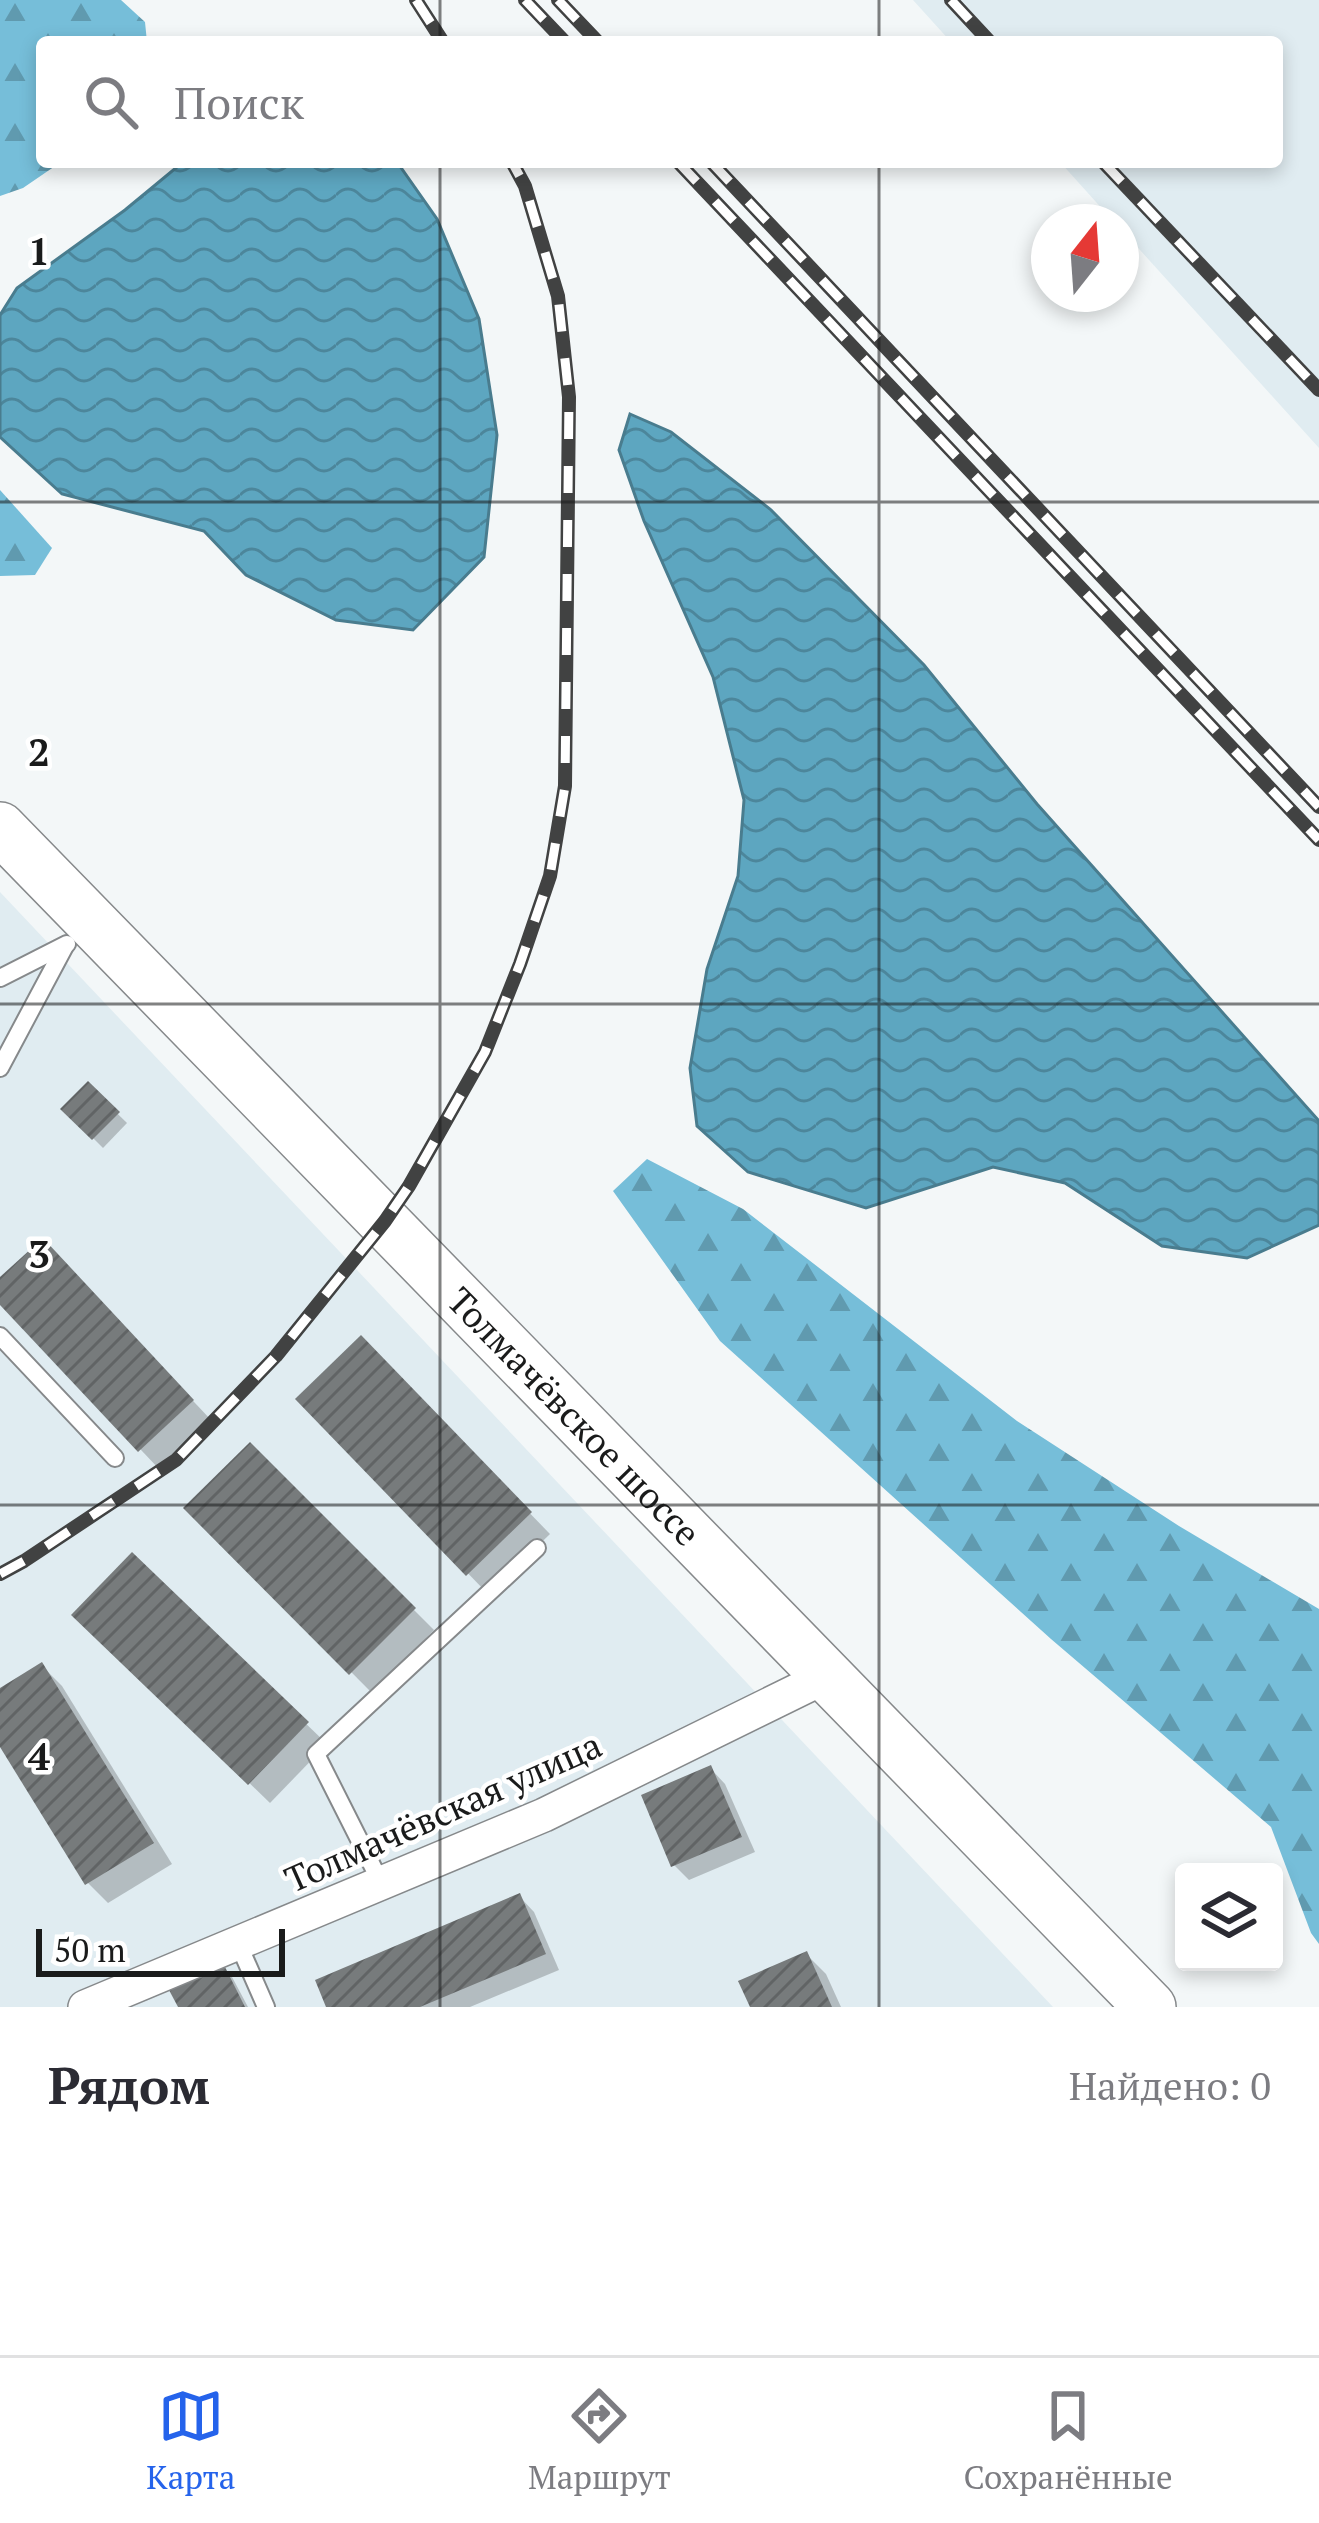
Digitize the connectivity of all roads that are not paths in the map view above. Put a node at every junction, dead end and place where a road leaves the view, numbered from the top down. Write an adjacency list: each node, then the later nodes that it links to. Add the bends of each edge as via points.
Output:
1 (0, 828): 2 (main road, Толмачёвское шоссе)
2 (83, 937): 3 (lane); 4 (lane); 8 (main road, Толмачёвское шоссе)
3 (0, 978)
4 (0, 1068)
5 (0, 1336): 6 (lane)
6 (115, 1458)
7 (537, 1548): 9 (lane, via 316,1754)
8 (827, 1676): 9 (street, Толмачёвская улица, via 544,1815); 13 (main road, Толмачёвское шоссе)
9 (381, 1883): 10 (street, Толмачёвская улица)
10 (238, 1943): 11 (street, Толмачёвская улица); 12 (lane)
11 (85, 2007)
12 (266, 2007)
13 (1150, 2007)

